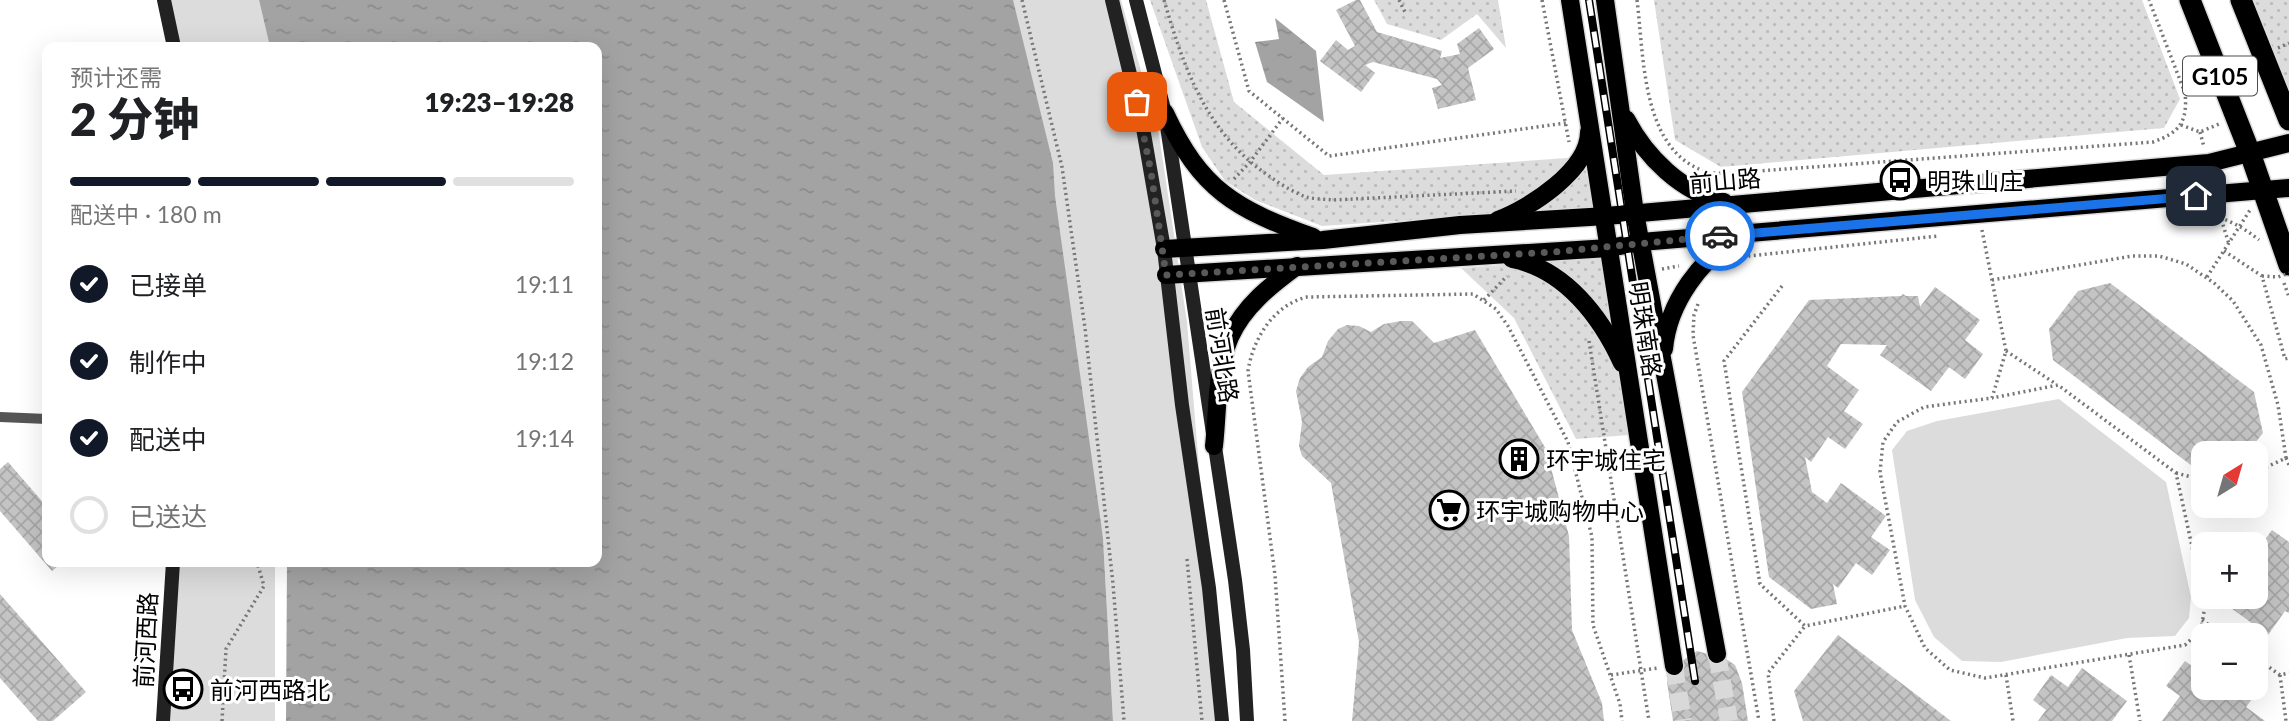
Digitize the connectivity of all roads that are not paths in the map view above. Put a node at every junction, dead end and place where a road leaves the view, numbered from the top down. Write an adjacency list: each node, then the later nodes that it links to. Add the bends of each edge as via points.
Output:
1 (164, 0): 8 (main road)
2 (1112, 0): 26 (main road, 前河北路, via 1143,128)
3 (1136, 0): 10 (main road, 前河北路)
4 (1570, 0): 11 (main road, 明珠南路)
5 (1605, 0): 9 (main road, 明珠南路)
6 (2190, 0): 14 (highway, G105)
7 (2241, 0): 12 (highway, G105)
8 (173, 42)
9 (1620, 104): 17 (main road, via 1645,150 1662,167 1696,192); 18 (main road, 明珠南路)
10 (1165, 113): 22 (main road, via 1179,144 1220,193 1261,217); 24 (main road, 前河北路)
11 (1589, 118): 19 (main road, 明珠南路); 20 (main road, via 1584,152 1567,174 1532,202)
12 (2289, 120)
13 (2289, 143): 14 (main road, 前山路)
14 (2250, 153): 16 (highway, G105); 17 (main road, 前山路, via 2209,163)
15 (2289, 188): 16 (main road)
16 (2263, 191): 21 (main road); 29 (highway, G105)
17 (1742, 203): 18 (main road, 前山路)
18 (1635, 213): 19 (main road, 前山路); 23 (main road, 明珠南路)
19 (1605, 216): 20 (main road, 前山路); 25 (main road, 明珠南路)
20 (1485, 224): 22 (main road, 前山路)
21 (1746, 234): 23 (main road); 32 (main road, via 1711,258 1686,288 1667,331)
22 (1323, 240): 24 (main road, 前山路)
23 (1641, 242): 25 (main road); 32 (main road, 明珠南路)
24 (1185, 248): 26 (main road, 前山路); 30 (main road, 前河北路)
25 (1609, 248): 27 (main road); 33 (main road, 明珠南路)
26 (1164, 249): 31 (main road, 前河北路)
27 (1491, 256): 28 (main road); 33 (main road, via 1521,260 1547,272 1582,300 1609,338)
28 (1297, 266): 30 (main road); 36 (main road, via 1260,295 1230,338 1222,366)
29 (2284, 267)
30 (1188, 273): 31 (main road); 36 (main road, 前河北路)
31 (1166, 275): 41 (main road, 前河北路, via 1209,587)
32 (1663, 363): 38 (main road, 明珠南路)
33 (1631, 387): 39 (main road, 明珠南路)
34 (0, 417): 35 (lane)
35 (42, 419)
36 (1214, 446): 42 (main road, 前河北路, via 1240,627)
37 (173, 567): 40 (main road, 前河西路)
38 (1717, 654)
39 (1674, 666)
40 (163, 721)
41 (1222, 721)
42 (1247, 721)

